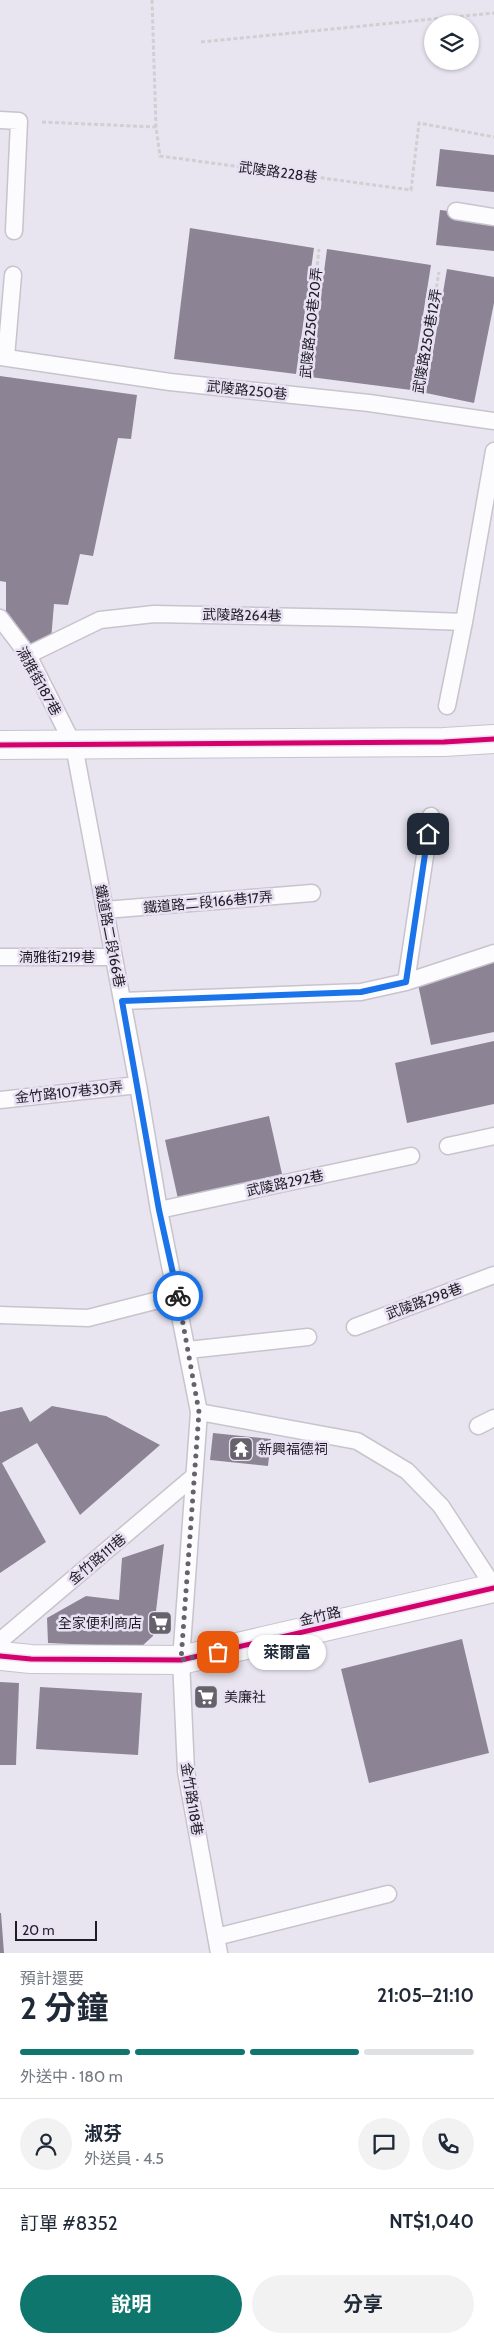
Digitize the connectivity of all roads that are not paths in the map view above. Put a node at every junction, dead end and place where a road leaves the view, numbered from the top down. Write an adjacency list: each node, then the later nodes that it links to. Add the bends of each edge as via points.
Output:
1 (0, 120): 4 (lane, via 18,121)
2 (456, 210): 3 (lane)
3 (494, 216)
4 (14, 231)
5 (13, 275): 6 (lane)
6 (3, 357): 7 (lane, 武陵路250巷, via 170,382)
7 (494, 422)
8 (494, 450): 10 (lane)
9 (0, 618): 11 (lane, 湳雅街187巷)
10 (464, 622): 11 (lane, 武陵路264巷, via 154,614 100,620); 12 (lane)
11 (28, 654): 15 (lane, 湳雅街187巷)
12 (446, 706)
13 (494, 739): 15 (street)
14 (0, 745): 15 (street)
15 (74, 746): 18 (lane, 鐵道路二段166巷)
16 (431, 816): 22 (lane)
17 (312, 893): 18 (lane, 鐵道路二段166巷17弄)
18 (105, 910): 21 (lane, 鐵道路二段166巷)
19 (494, 954): 22 (lane)
20 (0, 957): 21 (lane, 湳雅街219巷)
21 (114, 957): 23 (lane, 鐵道路二段166巷)
22 (406, 982): 23 (lane, via 361,992)
23 (122, 1001): 24 (lane, 鐵道路二段166巷)
24 (138, 1085): 25 (lane, 金竹路107巷30弄); 29 (lane, 鐵道路二段166巷)
25 (0, 1100)
26 (494, 1136): 27 (lane)
27 (448, 1146)
28 (411, 1156): 29 (lane, 武陵路292巷)
29 (159, 1210): 31 (lane, 鐵道路二段166巷)
30 (494, 1275): 33 (lane, 武陵路298巷)
31 (178, 1295): 32 (lane, via 88,1318); 35 (lane, 鐵道路二段166巷)
32 (0, 1315)
33 (355, 1327)
34 (308, 1337): 35 (lane)
35 (188, 1350): 36 (lane, 鐵道路二段166巷)
36 (199, 1412): 39 (lane, 鐵道路二段166巷); 40 (lane, via 357,1441 408,1471 441,1506)
37 (494, 1418): 38 (lane)
38 (478, 1426)
39 (193, 1476): 41 (lane, 金竹路111巷); 43 (lane, 鐵道路二段166巷)
40 (494, 1587): 43 (street, 金竹路)
41 (0, 1641)
42 (0, 1656): 43 (street, 金竹路)
43 (181, 1660): 45 (lane, 金竹路118巷, via 186,1771)
44 (388, 1894): 45 (lane, 金竹路118巷)
45 (217, 1945)

